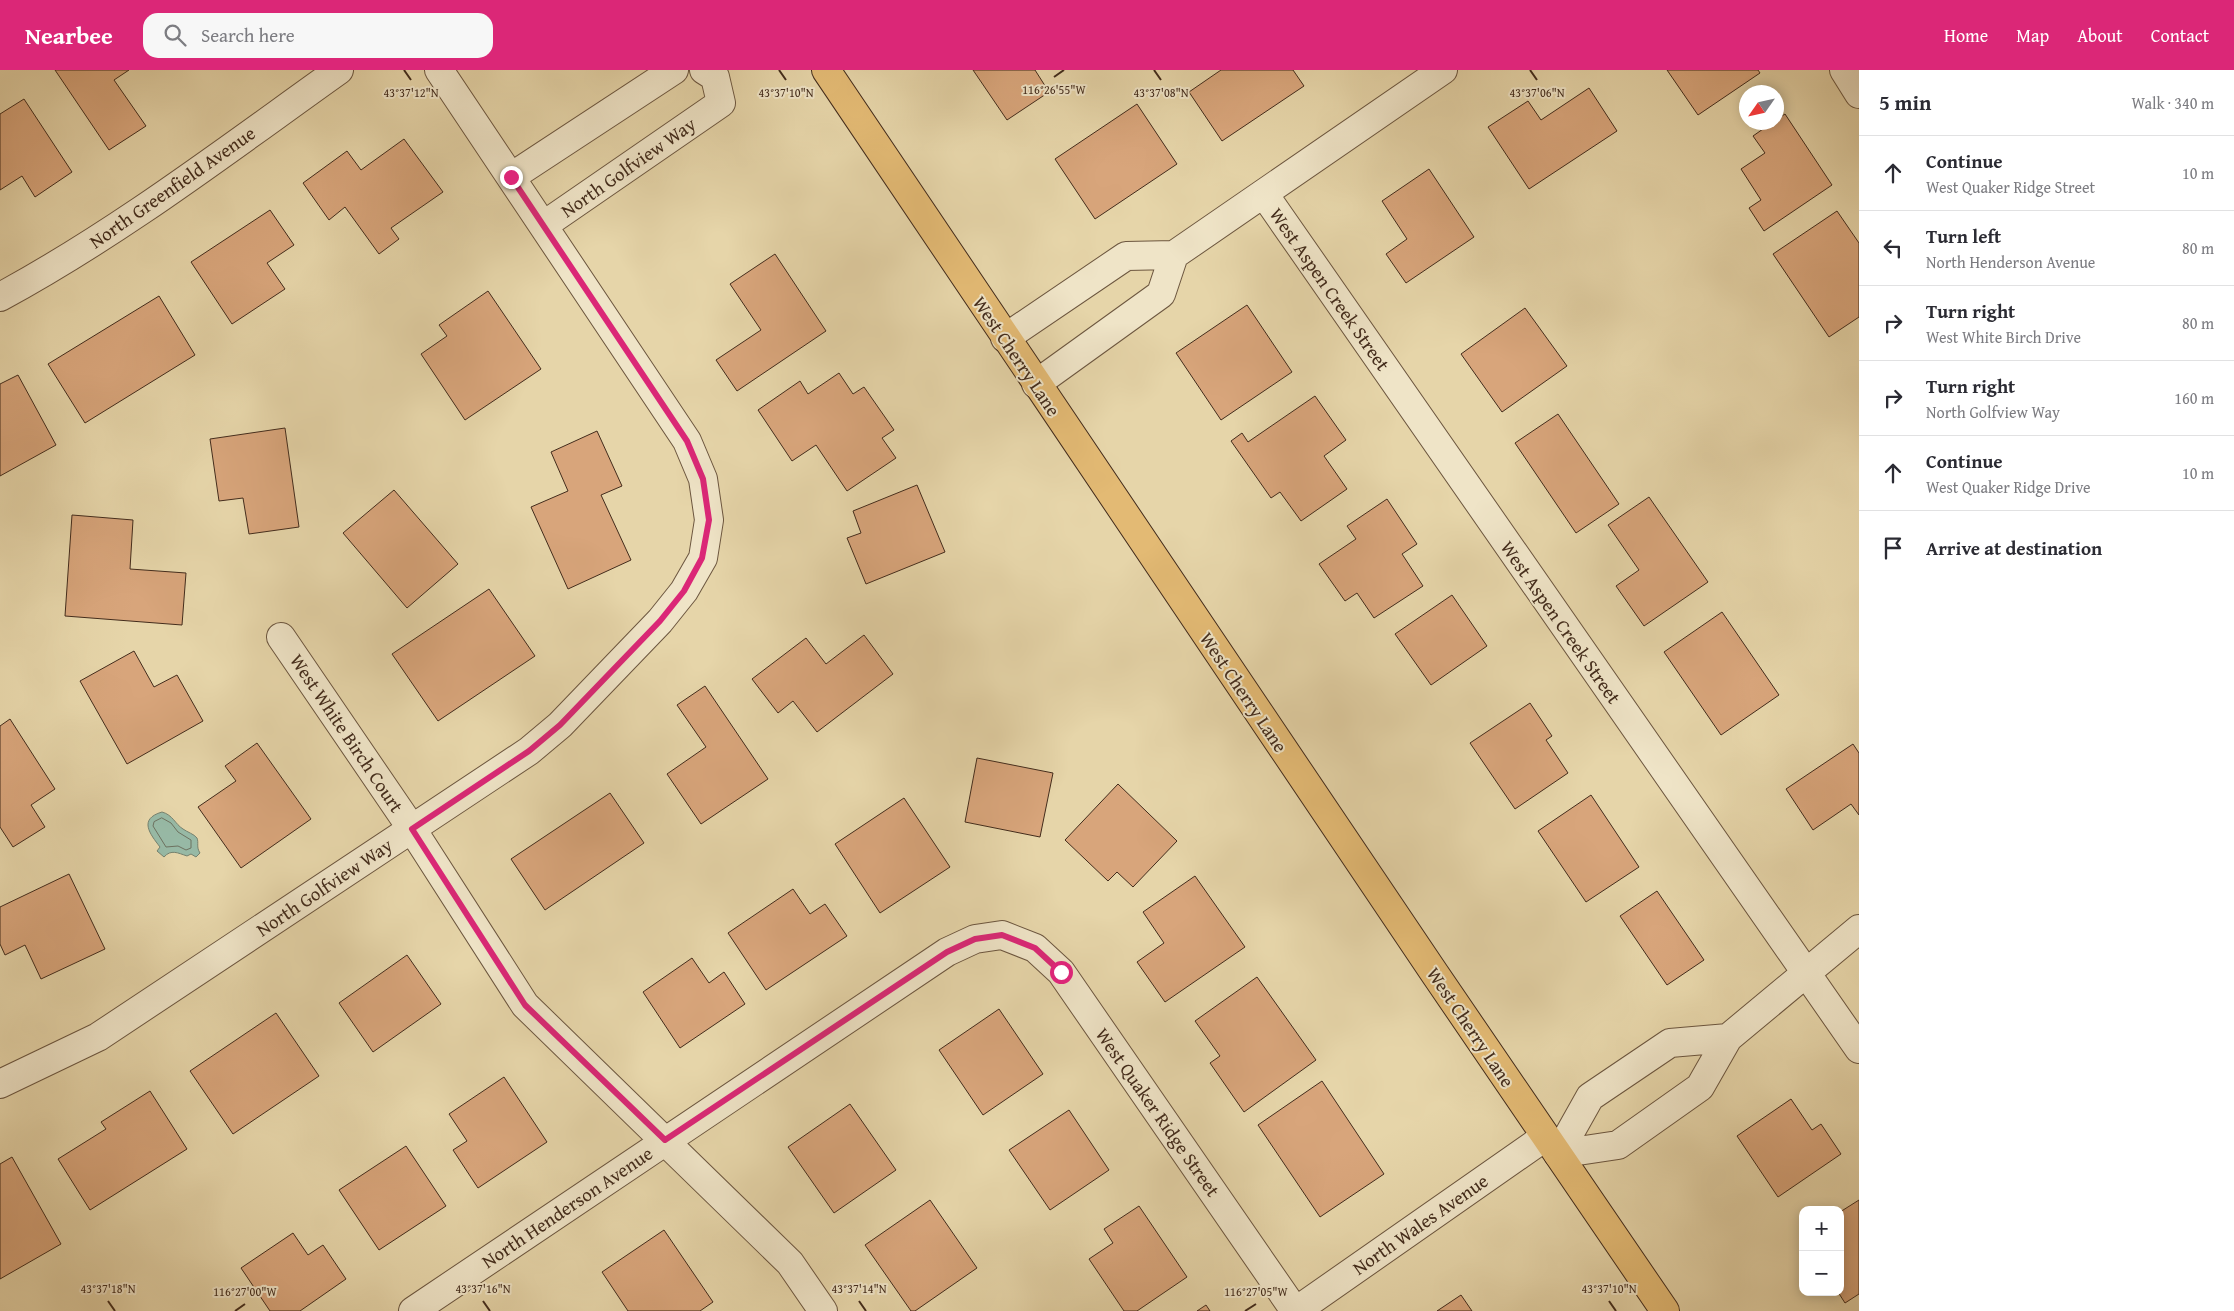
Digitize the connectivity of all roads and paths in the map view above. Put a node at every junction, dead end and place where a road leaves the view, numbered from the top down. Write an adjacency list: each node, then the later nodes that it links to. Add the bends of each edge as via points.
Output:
1 (339, 70): 13 (street, North Greenfield Avenue, via 125,222)
2 (439, 70): 9 (street)
3 (674, 70): 9 (street)
4 (826, 70): 14 (main road, West Cherry Lane)
5 (1443, 70): 10 (street)
6 (1844, 70): 8 (street)
7 (715, 72): 11 (street, North Golfview Way, via 721,103)
8 (1859, 94)
9 (511, 177): 11 (street)
10 (1264, 194): 12 (street); 20 (street, West Aspen Creek Street)
11 (544, 225): 17 (street, North Golfview Way, via 687,441 703,479 709,520 702,558 684,591 660,621 560,725 529,751)
12 (1174, 256): 14 (street, via 1126,256); 15 (street, via 1161,294)
13 (0, 297)
14 (1005, 338): 15 (main road, West Cherry Lane)
15 (1036, 384): 25 (main road, West Cherry Lane)
16 (281, 637): 17 (street, West White Birch Court)
17 (412, 829): 23 (street, North Golfview Way, via 98,1037); 24 (street, West White Birch Court, via 525,1005)
18 (1859, 929): 20 (street, North Wales Avenue)
19 (1002, 935): 24 (street, North Henderson Avenue, via 975,939 947,952); 28 (street, West Quaker Ridge Street, via 1035,948 1061,972)
20 (1805, 973): 21 (street, North Wales Avenue); 22 (street, West Aspen Creek Street)
21 (1728, 1038): 25 (street, North Wales Avenue, via 1670,1043 1590,1097); 25 (street, North Wales Avenue, via 1700,1087 1618,1145)
22 (1859, 1049)
23 (0, 1084)
24 (665, 1140): 26 (street, North Henderson Avenue); 27 (street, West White Birch Court, via 790,1263)
25 (1552, 1146): 28 (street, North Wales Avenue); 29 (main road, West Cherry Lane)
26 (413, 1311)
27 (823, 1311)
28 (1295, 1311)
29 (1665, 1311)

